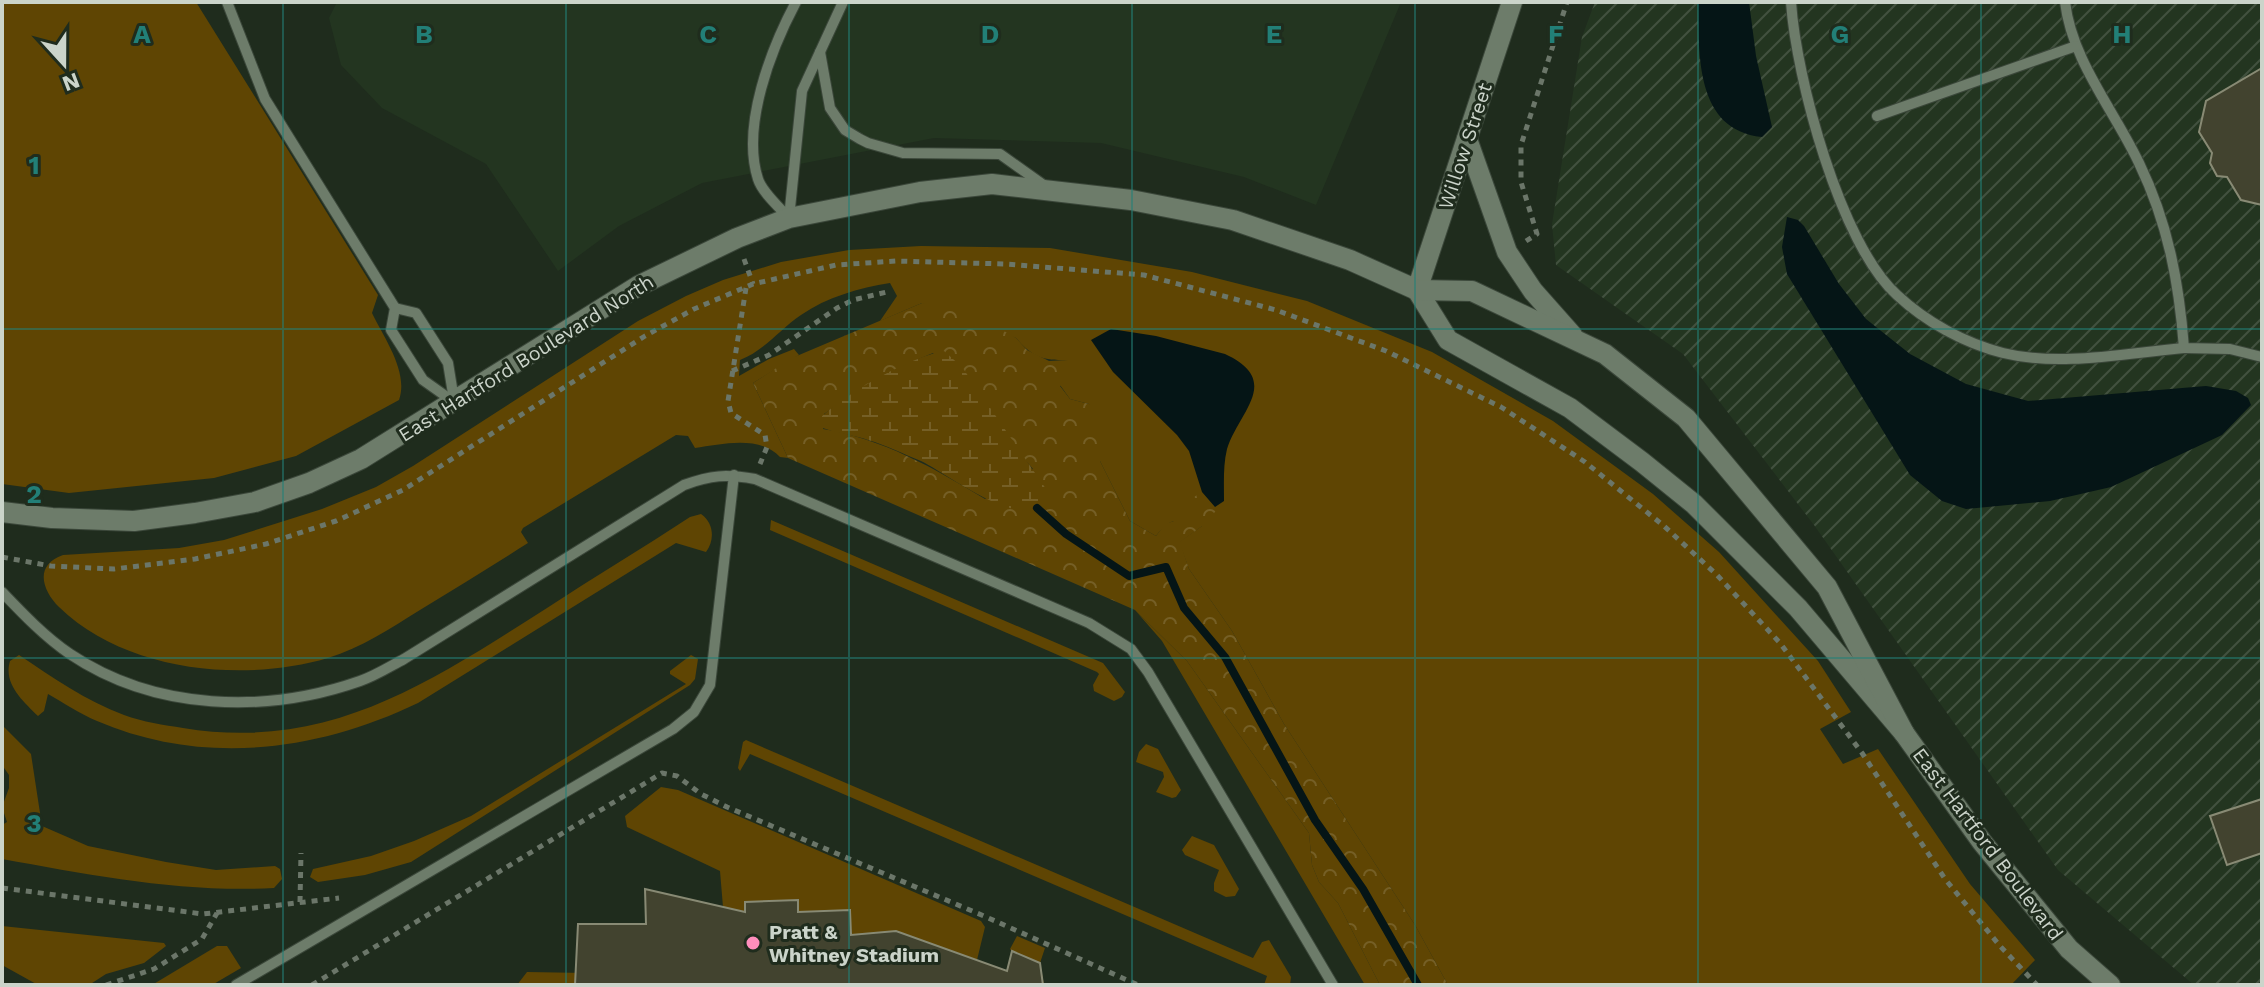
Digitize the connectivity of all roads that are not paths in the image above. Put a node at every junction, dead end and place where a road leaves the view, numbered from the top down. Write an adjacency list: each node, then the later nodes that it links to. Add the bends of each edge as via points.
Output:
1 (227, 2): 14 (lane, via 265,99)
2 (796, 2): 12 (lane, via 761,86 753,135 758,182)
3 (843, 2): 8 (lane)
4 (1512, 2): 10 (street, Willow Street)
5 (1791, 2): 16 (lane, via 1793,37 1824,153 1853,229 1896,294 1951,334 2004,353 2061,359)
6 (2065, 2): 7 (lane)
7 (2076, 46): 9 (lane); 16 (lane, via 2159,205 2179,288)
8 (820, 52): 11 (lane, via 830,108 845,130 860,139 903,153 1000,154); 12 (lane, via 802,91)
9 (1877, 116)
10 (1467, 139): 13 (street, Willow Street); 15 (street, via 1507,252)
11 (1053, 191): 12 (street, East Hartford Boulevard North, via 992,184 920,192); 13 (street, East Hartford Boulevard North, via 1233,220 1350,260)
12 (789, 218): 18 (street, East Hartford Boulevard North, via 638,286)
13 (1417, 290): 15 (street, East Hartford Boulevard, via 1472,291); 22 (street, East Hartford Boulevard, via 1448,340 1570,408 1694,504 1798,608)
14 (395, 308): 18 (lane, via 391,330 423,380); 18 (lane, via 416,313 448,363)
15 (1578, 341): 22 (street, East Hartford Boulevard, via 1605,354 1686,418 1732,470 1827,587)
16 (2184, 348): 17 (lane, via 2230,349)
17 (2262, 357)
18 (454, 402): 20 (street, East Hartford Boulevard North, via 361,459 255,502 134,521)
19 (734, 475): 21 (lane, via 708,476 684,485 363,681 272,702 187,700 102,673 69,653); 23 (lane, via 710,685 694,712); 24 (lane, via 755,479 1089,623 1131,649)
20 (2, 512)
21 (2, 592)
22 (1904, 733): 25 (street, East Hartford Boulevard, via 1982,842 2069,949)
23 (236, 985)
24 (1333, 985)
25 (2110, 985)

